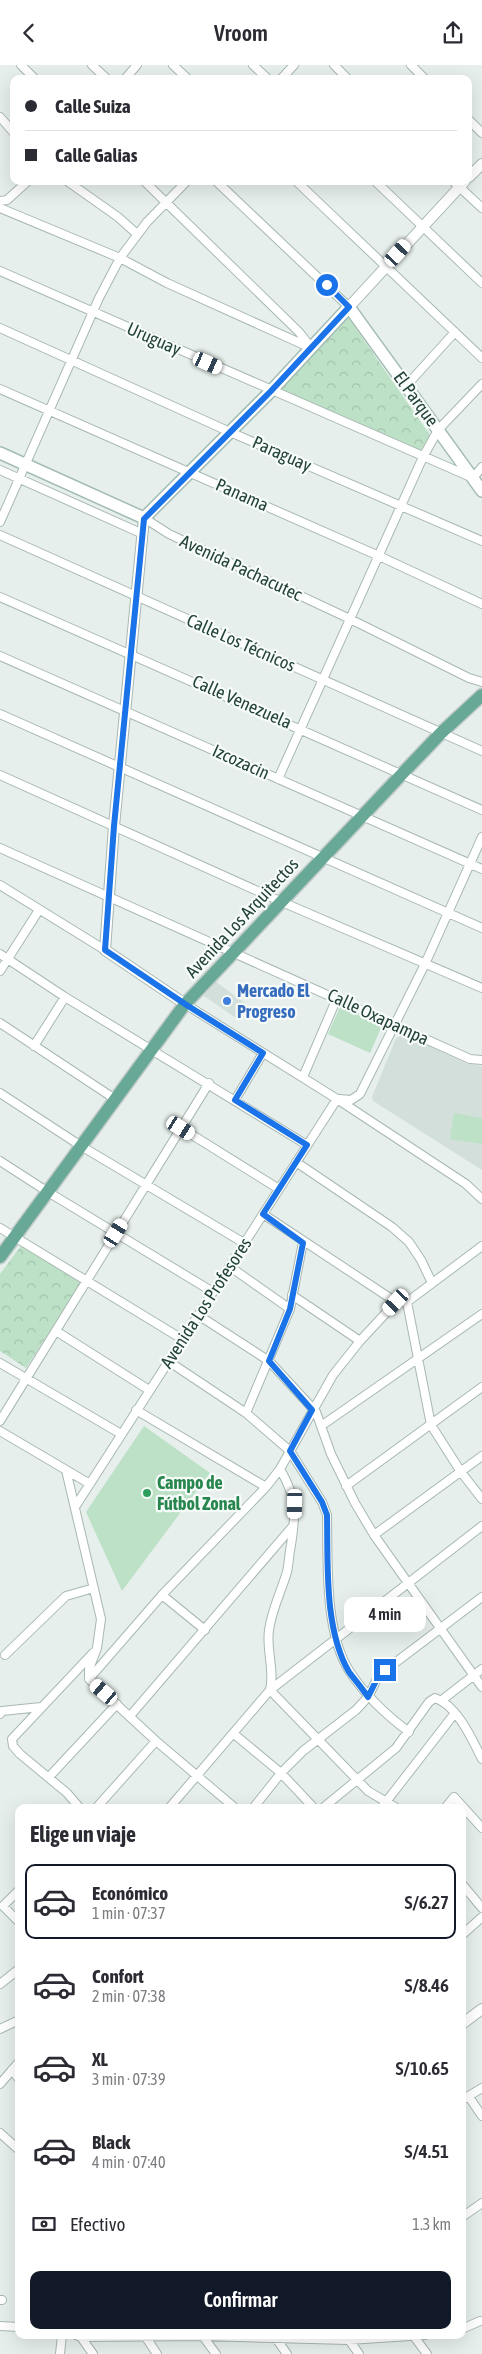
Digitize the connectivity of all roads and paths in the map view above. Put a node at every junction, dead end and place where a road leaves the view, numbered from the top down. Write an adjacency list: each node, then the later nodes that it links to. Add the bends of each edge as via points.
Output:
1 (21, 65): 9 (street)
2 (92, 65): 10 (street)
3 (137, 65): 11 (street)
4 (173, 65): 12 (street)
5 (253, 65): 13 (street)
6 (294, 65): 14 (street)
7 (334, 65): 15 (street)
8 (411, 65): 16 (street)
9 (32, 75)
10 (103, 75)
11 (128, 75)
12 (184, 75)
13 (264, 75)
14 (285, 75)
15 (344, 75)
16 (421, 75)
17 (0, 117): 19 (street)
18 (472, 123): 20 (street)
19 (10, 128)
20 (482, 133)
21 (482, 163): 22 (street)
22 (472, 174)
23 (24, 185): 32 (street, via 7,200)
24 (74, 185): 37 (street)
25 (148, 185): 33 (street)
26 (183, 185): 33 (street)
27 (220, 185): 42 (street)
28 (300, 185): 39 (street)
29 (379, 185): 36 (street)
30 (457, 185): 36 (street)
31 (461, 185): 34 (street)
32 (0, 201)
33 (167, 203): 37 (street); 46 (street)
34 (482, 208)
35 (0, 209): 38 (street)
36 (422, 227): 39 (street); 41 (street)
37 (137, 234): 38 (street)
38 (120, 258): 43 (street); 46 (street, via 167,283)
39 (386, 267): 42 (street); 45 (street)
40 (0, 271): 43 (street, Uruguay)
41 (482, 283)
42 (349, 307): 46 (main road); 50 (main road, El Parque)
43 (93, 312): 48 (street); 52 (street, Uruguay)
44 (0, 328): 48 (street, Paraguay)
45 (455, 332): 47 (street); 50 (street)
46 (311, 347): 52 (main road)
47 (482, 358)
48 (71, 361): 53 (street); 55 (street, Paraguay)
49 (482, 384): 54 (street)
50 (406, 386): 54 (main road, El Parque)
51 (0, 389): 53 (street, Panama)
52 (271, 391): 55 (main road); 57 (street, Uruguay)
53 (49, 411): 58 (street); 61 (street, Panama)
54 (438, 430): 57 (street); 62 (main road, El Parque)
55 (230, 432): 61 (main road); 65 (street, Paraguay)
56 (0, 453): 58 (main road, Avenida Pachacutec)
57 (423, 457): 62 (street, Uruguay); 65 (street)
58 (26, 465): 63 (street); 66 (main road, Avenida Pachacutec)
59 (482, 467): 62 (street)
60 (0, 470): 63 (street)
61 (191, 472): 66 (main road); 71 (street, Panama)
62 (473, 478): 64 (main road, El Parque)
63 (20, 479): 67 (street); 68 (street)
64 (482, 491)
65 (400, 506): 70 (street, Paraguay); 71 (street)
66 (144, 519): 68 (street); 75 (street, Avenida Pachacutec, via 169,534)
67 (0, 522)
68 (143, 533): 72 (street)
69 (0, 535): 72 (street, Calle Los Técnicos)
70 (482, 541)
71 (379, 556): 74 (street, Panama); 75 (street)
72 (136, 596): 76 (street); 78 (street, Calle Los Técnicos)
73 (0, 597): 76 (street, Calle Venezuela)
74 (482, 604)
75 (350, 619): 78 (street); 79 (street, Avenida Pachacutec)
76 (131, 653): 81 (street); 83 (street, Calle Venezuela)
77 (0, 656): 81 (street, Izcozacin)
78 (321, 680): 83 (street); 84 (street, Calle Los Técnicos)
79 (482, 682)
80 (482, 695): 84 (main road, Avenida Los Arquitectos)
81 (125, 711): 86 (street); 89 (street, Izcozacin)
82 (0, 714): 86 (street)
83 (301, 728): 87 (street, Calle Venezuela); 89 (street)
84 (441, 733): 85 (street, Calle Los Técnicos); 87 (main road, Avenida Los Arquitectos)
85 (482, 751)
86 (120, 768): 92 (street); 95 (street)
87 (402, 774): 90 (street, Calle Venezuela); 91 (main road, Avenida Los Arquitectos)
88 (0, 775): 92 (street)
89 (278, 779): 91 (street, Izcozacin)
90 (482, 810)
91 (362, 816): 95 (main road, Avenida Los Arquitectos); 96 (street, Izcozacin)
92 (114, 826): 99 (street); 100 (street)
93 (482, 837): 96 (street)
94 (0, 848): 99 (street, Calle Oxapampa)
95 (323, 857): 100 (main road, Avenida Los Arquitectos); 102 (street)
96 (470, 864): 97 (street, Izcozacin); 102 (street)
97 (482, 869)
98 (0, 885): 101 (street)
99 (110, 897): 104 (street); 105 (street, Calle Oxapampa)
100 (282, 902): 105 (main road, Avenida Los Arquitectos); 108 (street)
101 (39, 910): 104 (street); 107 (street)
102 (449, 913): 103 (street); 108 (street)
103 (482, 928)
104 (105, 950): 113 (street)
105 (234, 952): 112 (street, Calle Oxapampa); 113 (main road, Avenida Los Arquitectos)
106 (0, 954): 107 (street)
107 (7, 959): 109 (street); 111 (street)
108 (425, 964): 110 (street); 115 (street)
109 (0, 971)
110 (482, 989)
111 (65, 997): 116 (street); 117 (street)
112 (337, 998): 115 (street, Calle Oxapampa); 120 (street)
113 (185, 1004): 117 (main road, Avenida Los Arquitectos); 118 (street)
114 (0, 1023): 116 (street)
115 (396, 1025): 119 (street, Calle Oxapampa, via 470,1059); 124 (street, via 360,1094 351,1100)
116 (34, 1045): 123 (street)
117 (151, 1050): 121 (street); 123 (main road, Avenida Los Arquitectos)
118 (263, 1053): 120 (street); 125 (street)
119 (482, 1060)
120 (303, 1077): 124 (street)
121 (208, 1083): 125 (street); 126 (street)
122 (0, 1093): 128 (street)
123 (115, 1099): 128 (main road, Avenida Los Arquitectos)
124 (337, 1099): 127 (street, Avenida Los Profesores); 134 (street, via 454,1176)
125 (235, 1100): 127 (street)
126 (181, 1128): 131 (street); 132 (street)
127 (307, 1145): 130 (street, Avenida Los Profesores)
128 (82, 1146): 131 (street); 133 (main road, Avenida Los Arquitectos)
129 (0, 1161): 133 (street)
130 (296, 1162): 132 (street, Avenida Los Profesores); 145 (street, via 409,1241)
131 (147, 1183): 137 (street); 139 (street)
132 (279, 1189): 135 (street, Avenida Los Profesores)
133 (48, 1192): 137 (street); 138 (main road, Avenida Los Arquitectos)
134 (482, 1199)
135 (263, 1214): 139 (street, Avenida Los Profesores); 140 (street)
136 (0, 1228): 138 (street)
137 (116, 1233): 144 (street); 146 (street)
138 (15, 1238): 142 (main road, Avenida Los Arquitectos); 144 (street)
139 (244, 1243): 143 (street, Avenida Los Profesores)
140 (303, 1243): 147 (street); 148 (street)
141 (482, 1246): 145 (street)
142 (0, 1257)
143 (229, 1266): 146 (street, Avenida Los Profesores); 150 (street)
144 (88, 1280): 153 (street); 154 (street)
145 (432, 1283): 149 (street)
146 (213, 1292): 152 (street, Avenida Los Profesores)
147 (292, 1295): 150 (street); 155 (street)
148 (396, 1302): 149 (street); 155 (street)
149 (407, 1302): 156 (street)
150 (290, 1309): 158 (street)
151 (482, 1314): 156 (street)
152 (198, 1315): 154 (street, Avenida Los Profesores); 158 (street)
153 (56, 1331): 160 (street); 162 (street)
154 (182, 1339): 157 (street, Avenida Los Profesores)
155 (360, 1341): 164 (street, via 333,1375)
156 (420, 1358): 167 (street); 168 (street)
157 (168, 1361): 162 (street, Avenida Los Profesores); 165 (street)
158 (269, 1361): 164 (street); 165 (street)
159 (0, 1363): 160 (street)
160 (27, 1377): 166 (street); 170 (street)
161 (482, 1387): 167 (street)
162 (149, 1390): 163 (street, Avenida Los Profesores)
163 (136, 1410): 170 (street, Avenida Los Profesores); 178 (street)
164 (312, 1410): 168 (street, via 316,1412); 171 (street)
165 (246, 1413): 171 (street)
166 (0, 1421)
167 (431, 1425): 175 (street); 177 (street)
168 (321, 1426): 177 (street)
169 (0, 1431): 174 (street)
170 (121, 1433): 176 (street, Avenida Los Profesores)
171 (290, 1451): 173 (street); 190 (street, via 327,1515 330,1612)
172 (482, 1456): 175 (street)
173 (280, 1469): 178 (street); 181 (street, via 295,1504)
174 (66, 1470): 176 (street); 180 (street)
175 (461, 1471): 179 (street); 183 (street)
176 (90, 1484): 180 (street, Avenida Los Profesores)
177 (346, 1486): 183 (street)
178 (266, 1487): 186 (street)
179 (482, 1499)
180 (75, 1507): 185 (street)
181 (294, 1524): 189 (street); 197 (street, via 287,1571 273,1606 268,1632 273,1677)
182 (482, 1526): 184 (street)
183 (374, 1535): 184 (street)
184 (407, 1584): 188 (street); 190 (street)
185 (94, 1588): 191 (street, via 101,1619); 192 (street, via 66,1596)
186 (162, 1595): 189 (street); 195 (street)
187 (482, 1597): 188 (street)
188 (439, 1629): 194 (street); 198 (street, via 379,1675)
189 (204, 1630): 204 (street)
190 (337, 1639): 197 (street); 198 (street, via 349,1671)
191 (97, 1649): 195 (street, via 89,1669); 201 (street)
192 (5, 1655)
193 (482, 1669): 194 (street)
194 (474, 1675): 196 (street); 199 (street)
195 (89, 1679): 200 (street)
196 (482, 1687)
197 (270, 1690): 206 (street); 207 (street)
198 (368, 1697): 205 (street); 207 (street)
199 (442, 1700): 202 (street); 205 (street, via 434,1698 429,1702)
200 (117, 1704): 204 (street); 214 (street)
201 (40, 1707): 203 (street, via 2,1711); 214 (street, via 12,1739 20,1754)
202 (455, 1713): 210 (street); 223 (street)
203 (0, 1715)
204 (130, 1716): 209 (street)
205 (409, 1732): 215 (street, via 396,1749)
206 (234, 1733): 212 (street); 213 (street)
207 (319, 1739): 212 (street); 215 (street)
208 (482, 1739): 210 (street)
209 (156, 1741): 213 (street); 217 (street)
210 (474, 1744): 211 (street)
211 (482, 1759)
212 (281, 1773): 220 (street); 221 (street)
213 (197, 1775): 218 (street); 219 (street)
214 (48, 1777): 216 (street)
215 (358, 1779): 222 (street); 223 (street)
216 (76, 1804)
217 (100, 1804)
218 (173, 1804)
219 (231, 1804)
220 (256, 1804)
221 (310, 1804)
222 (328, 1804)
223 (385, 1804)
224 (448, 1804): 225 (street, via 454,1797)
225 (460, 1804)
226 (466, 1810): 227 (street)
227 (482, 1828)
228 (466, 1889): 230 (street)
229 (15, 1894): 232 (street, via 3,1906)
230 (482, 1908)
231 (482, 1917): 233 (street)
232 (15, 1918)
233 (466, 1931)
234 (15, 1972): 235 (street)
235 (0, 1984)
236 (482, 2009): 237 (street)
237 (466, 2021)
238 (15, 2022): 239 (street)
239 (0, 2029)
240 (15, 2067): 241 (street)
241 (12, 2070): 242 (street); 243 (street)
242 (15, 2074)
243 (0, 2084)
244 (482, 2088): 245 (street)
245 (466, 2098): 246 (street)
246 (482, 2116)
247 (0, 2133): 248 (street)
248 (15, 2146)
249 (482, 2203): 250 (street)
250 (466, 2214)
251 (480, 2319): 254 (street)
252 (0, 2326): 253 (street)
253 (15, 2327)
254 (466, 2327)
255 (62, 2339): 262 (street)
256 (81, 2339): 263 (street)
257 (146, 2339): 264 (street)
258 (205, 2339): 265 (street)
259 (276, 2339): 266 (street)
260 (348, 2339): 267 (street)
261 (415, 2339): 268 (street)
262 (60, 2354)
263 (93, 2354)
264 (156, 2354)
265 (216, 2354)
266 (287, 2354)
267 (359, 2354)
268 (427, 2354)

